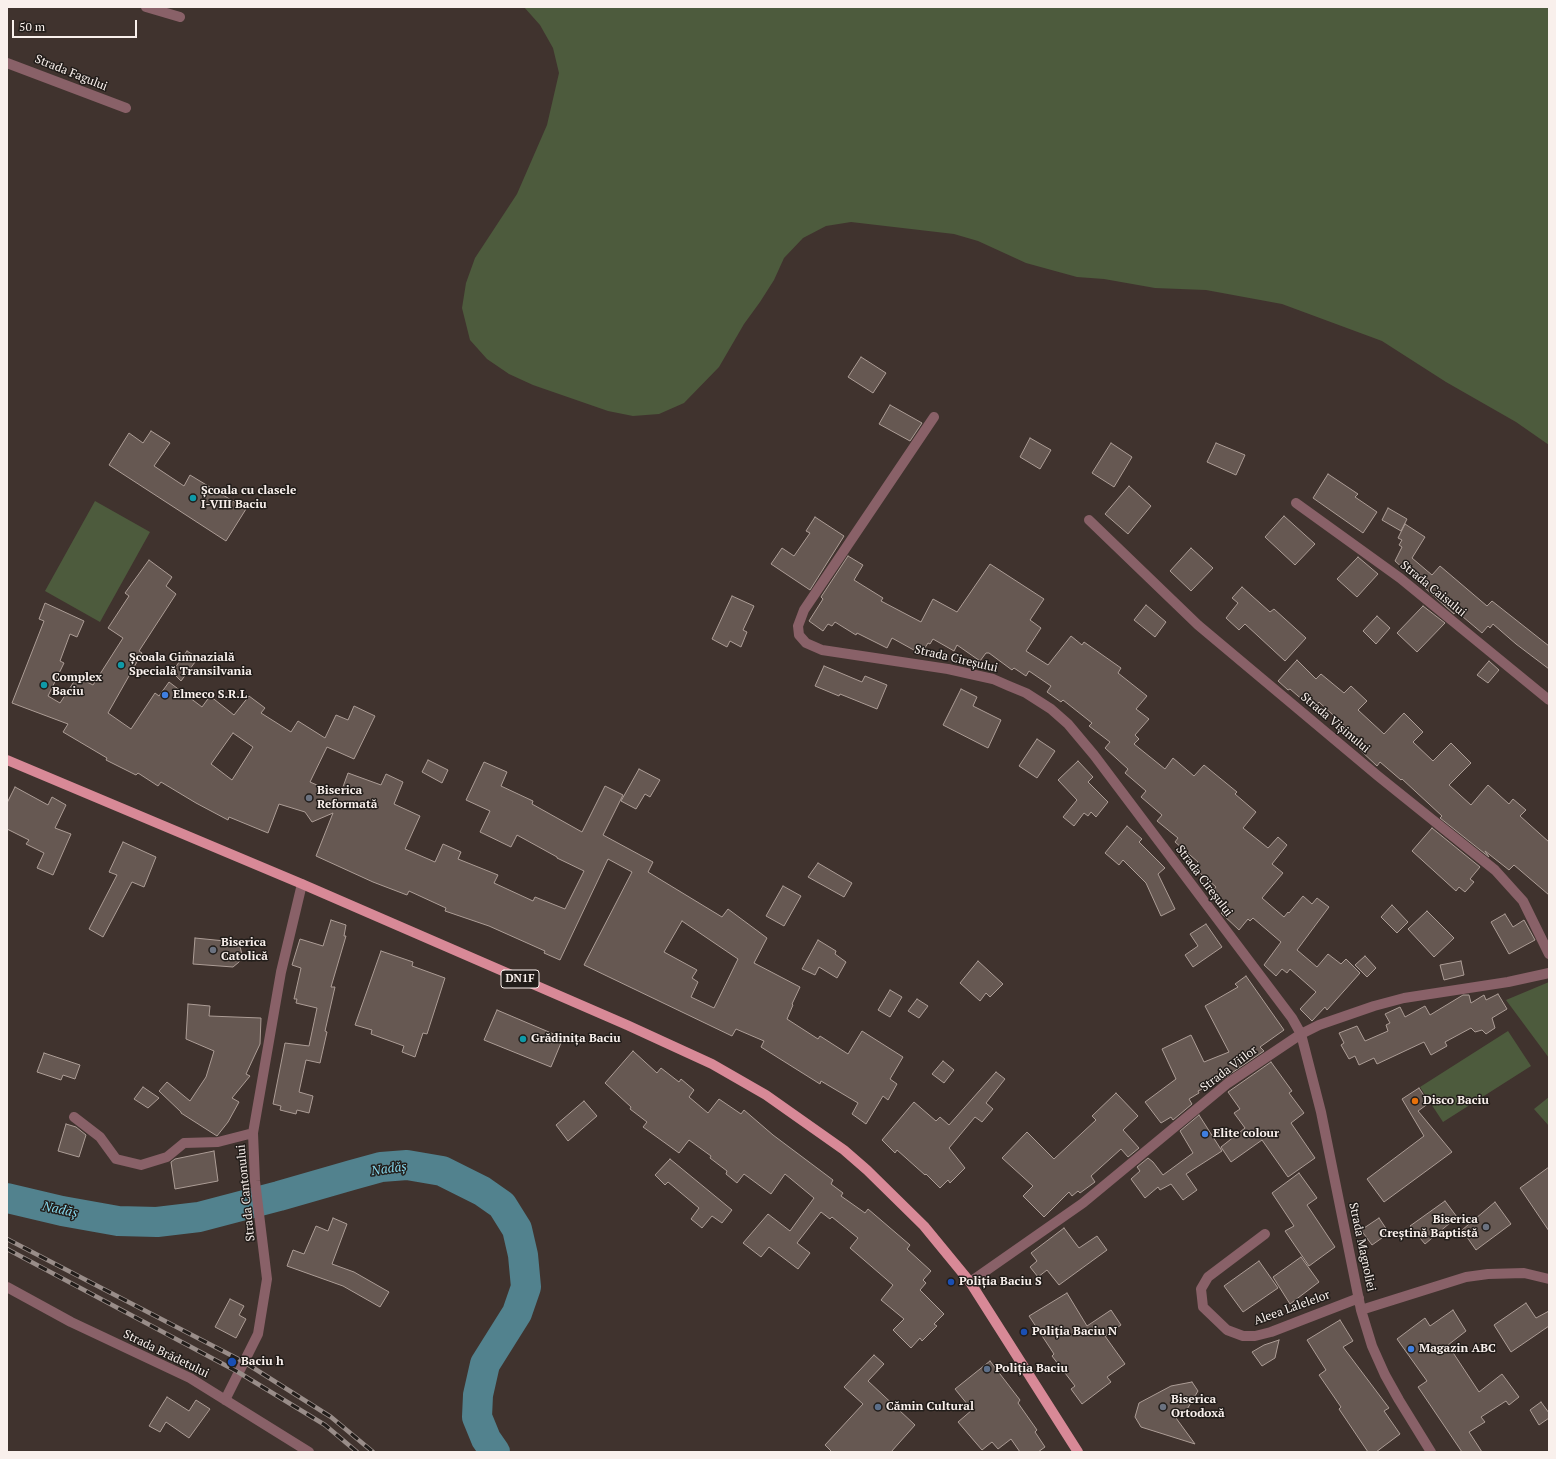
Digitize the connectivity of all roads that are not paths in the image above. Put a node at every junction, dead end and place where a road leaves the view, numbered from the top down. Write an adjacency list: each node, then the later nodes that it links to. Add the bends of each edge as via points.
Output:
1 (146, 7): 2 (street)
2 (180, 17)
3 (7, 62): 4 (street, Strada Fagului)
4 (126, 108)
5 (934, 417): 13 (street, Strada Cireșului, via 804,610 798,626 802,639 822,650 911,662 992,680 1026,693 1051,708 1094,755 1292,1018)
6 (1296, 503): 8 (street, Strada Caisului, via 1400,578)
7 (1089, 520): 11 (street, Strada Vișinului, via 1198,625 1495,870 1523,901)
8 (1549, 700)
9 (7, 760): 10 (main road, DN1F)
10 (302, 884): 15 (street, Strada Cantonului, via 281,972); 18 (main road, DN1F, via 656,1038 712,1064 766,1095 819,1131 867,1170 924,1226)
11 (1549, 954)
12 (1549, 973): 13 (street, Strada Viilor, via 1404,998 1367,1008)
13 (1301, 1034): 18 (street, Strada Viilor, via 1228,1083 1083,1203); 20 (street, Strada Magnoliei, via 1321,1112)
14 (74, 1117): 15 (street, via 100,1137 116,1159 141,1165 167,1156 184,1142 218,1142)
15 (253, 1133): 22 (street, Strada Cantonului, via 255,1181 267,1279 258,1334)
16 (1265, 1234): 20 (street, Aleea Lalelelor, via 1208,1277 1201,1289 1203,1307 1227,1330 1243,1336 1255,1336)
17 (1549, 1279): 21 (street, via 1524,1273 1488,1274 1466,1278)
18 (970, 1282): 24 (main road, DN1F)
19 (7, 1287): 22 (street, Strada Brădetului, via 71,1322 190,1378)
20 (1359, 1298): 21 (street, Strada Magnoliei)
21 (1361, 1310): 25 (street, Strada Magnoliei, via 1372,1346 1385,1375)
22 (225, 1400): 23 (street, Strada Brădetului)
23 (309, 1452)
24 (1078, 1452)
25 (1431, 1452)

